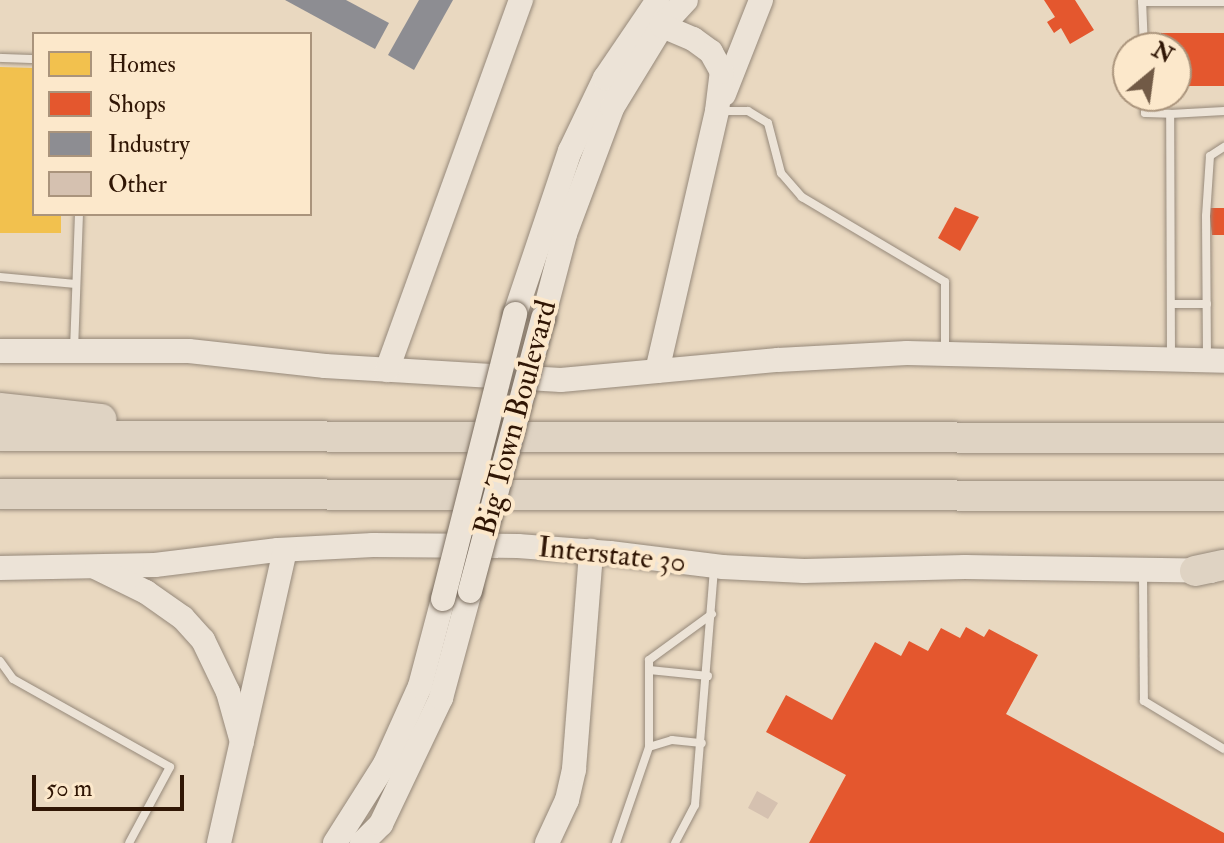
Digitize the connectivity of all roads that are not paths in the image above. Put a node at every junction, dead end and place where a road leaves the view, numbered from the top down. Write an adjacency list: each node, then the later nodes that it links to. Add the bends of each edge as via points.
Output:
1 (521, 0): 25 (main road)
2 (686, 0): 6 (main road, Big Town Boulevard)
3 (761, 0): 10 (main road)
4 (1142, 1): 5 (lane); 7 (lane)
5 (1224, 2)
6 (657, 8): 10 (main road, via 711,52 722,72); 52 (main road, Big Town Boulevard, bridge, via 605,78 570,151 515,314 420,686 385,764); 53 (main road, Big Town Boulevard, bridge, via 565,234 441,698 381,824)
7 (1143, 32)
8 (0, 58): 9 (lane)
9 (32, 59)
10 (717, 111): 22 (lane, via 748,111 768,123 781,173 802,197 945,282); 26 (main road)
11 (1224, 111): 13 (lane)
12 (1145, 112): 13 (lane)
13 (1170, 114): 18 (lane)
14 (1224, 147): 19 (lane, via 1210,156)
15 (79, 216): 17 (lane)
16 (0, 277): 17 (lane)
17 (76, 284): 21 (lane)
18 (1171, 304): 19 (lane); 23 (lane)
19 (1207, 304): 24 (lane)
20 (0, 351): 21 (main road)
21 (74, 351): 25 (main road, via 189,351)
22 (945, 354): 23 (main road); 26 (main road)
23 (1171, 359): 24 (main road)
24 (1216, 360)
25 (387, 370): 26 (main road, via 561,380)
26 (657, 371)
27 (0, 408): 28 (highway)
28 (238, 435): 29 (highway); 30 (highway)
29 (0, 436)
30 (1224, 438)
31 (0, 494): 32 (highway)
32 (1224, 496)
33 (285, 550): 34 (main road, Interstate 30, via 373,545); 36 (main road, Interstate 30); 44 (main road)
34 (591, 551): 35 (main road, Interstate 30); 54 (main road, via 574,769 567,800)
35 (715, 566): 39 (main road, Interstate 30, via 804,571); 40 (lane)
36 (95, 567): 37 (main road, Interstate 30); 44 (main road, via 146,592 203,640 228,692)
37 (0, 568)
38 (1214, 569): 39 (main road, Interstate 30)
39 (1143, 570): 47 (lane, via 1144,701)
40 (712, 614): 42 (lane, via 653,654); 43 (lane)
41 (0, 661): 49 (lane, via 13,679 170,767)
42 (649, 670): 43 (lane); 46 (lane)
43 (708, 676): 45 (lane)
44 (242, 743): 48 (main road)
45 (702, 743): 46 (lane, via 672,740); 56 (lane, via 695,805)
46 (649, 747): 55 (lane)
47 (1224, 749)
48 (229, 793): 50 (main road); 51 (main road)
49 (129, 843)
50 (219, 843)
51 (230, 843)
52 (335, 843)
53 (362, 843)
54 (547, 843)
55 (616, 843)
56 (675, 843)

